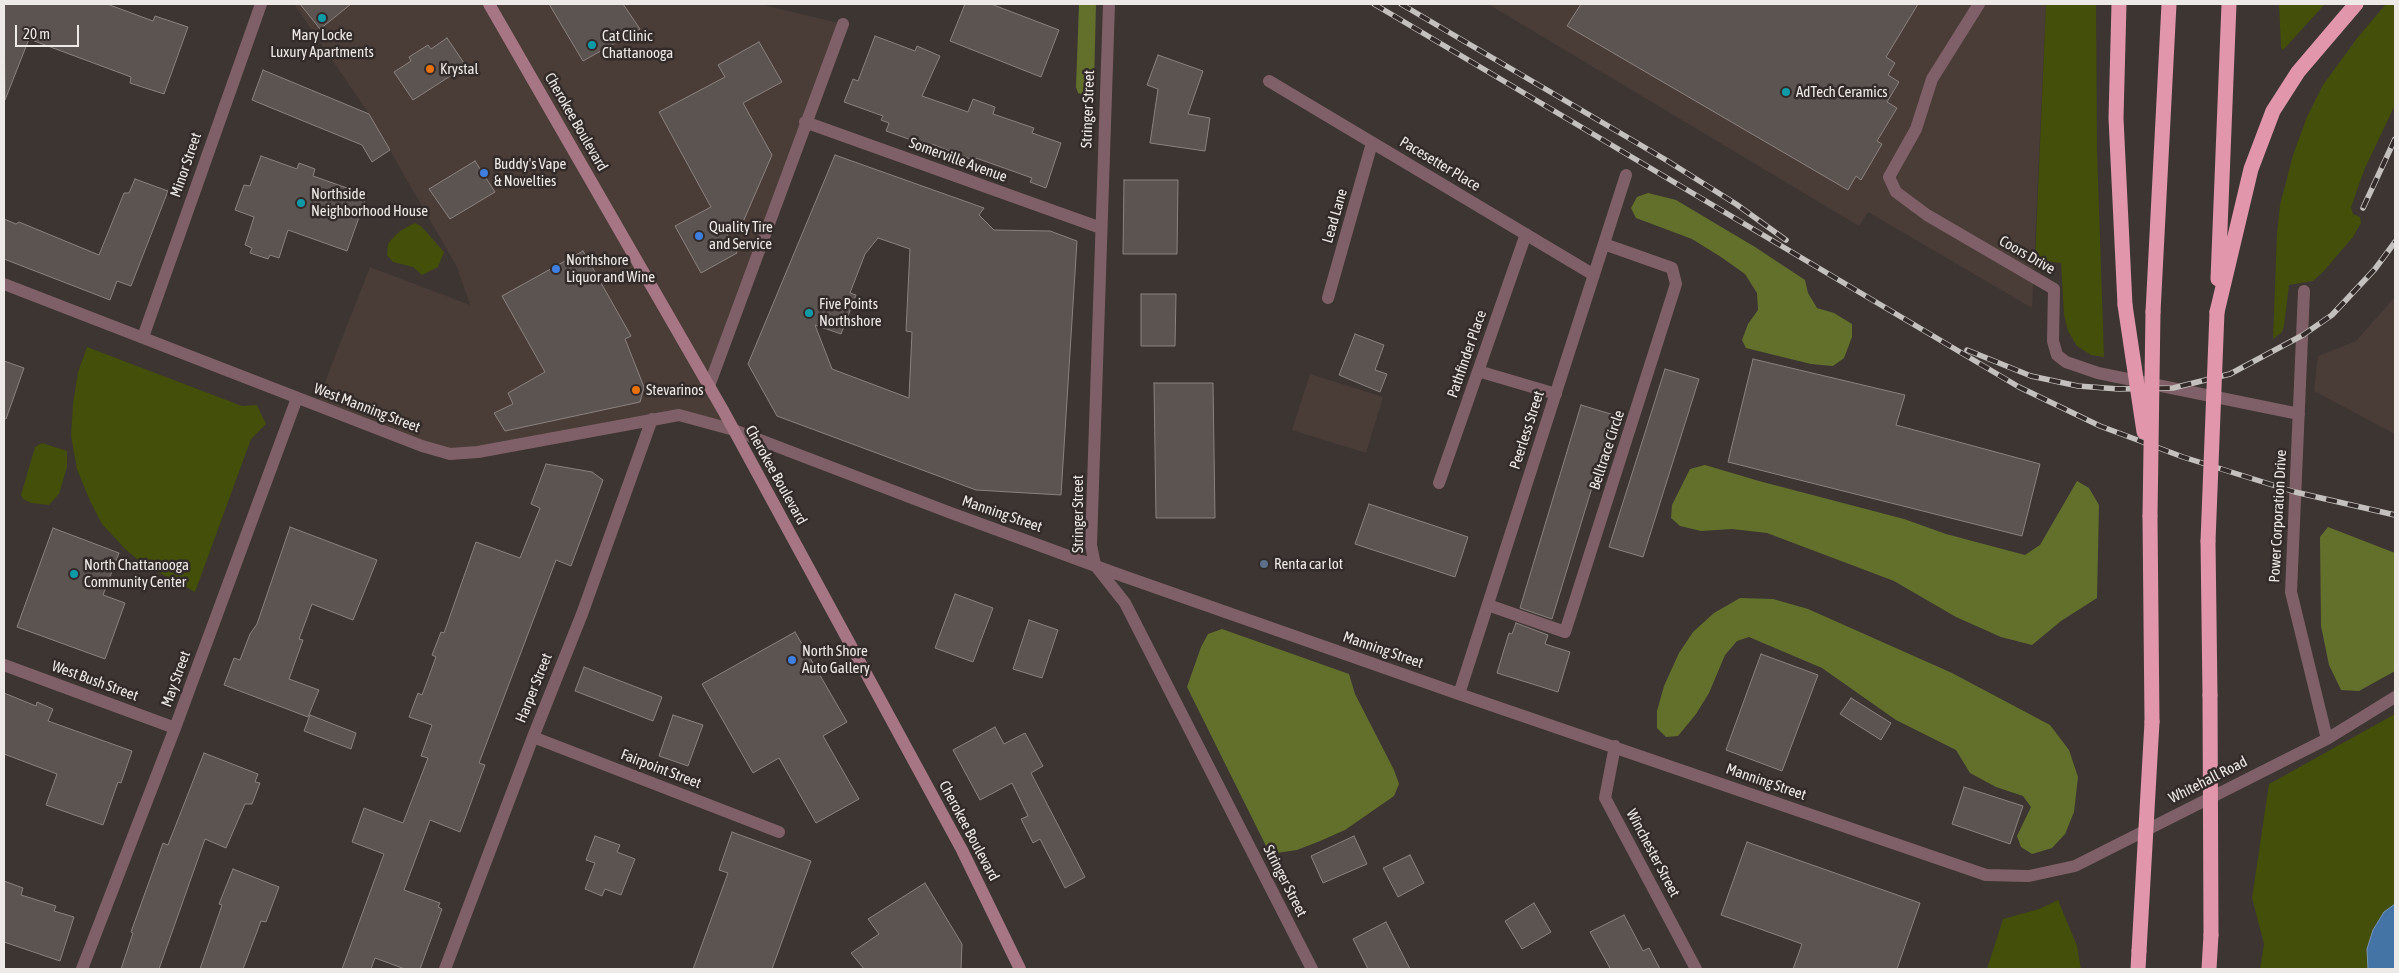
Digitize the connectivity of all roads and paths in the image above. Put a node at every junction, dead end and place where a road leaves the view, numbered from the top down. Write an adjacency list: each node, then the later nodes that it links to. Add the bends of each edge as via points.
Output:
1 (261, 4): 22 (street, Minor Street)
2 (489, 4): 24 (main road, Cherokee Boulevard)
3 (1109, 4): 14 (street, Stringer Street)
4 (1979, 4): 27 (street, Coors Drive, via 1932,79 1916,129 1890,177 1896,192 1927,215 2054,289 2053,341 2057,355 2066,362 2098,373)
5 (2119, 4): 30 (highway, bridge, via 2116,118 2125,305)
6 (2169, 4): 30 (highway, bridge, via 2152,312)
7 (2229, 4): 21 (highway)
8 (2356, 4): 21 (highway, via 2298,72 2272,111 2251,169)
9 (842, 24): 11 (street)
10 (1269, 81): 12 (street, Pacesetter Place)
11 (805, 122): 14 (street, Somerville Avenue); 24 (street)
12 (1372, 143): 15 (street, Pacesetter Place); 20 (street, Lead Lane)
13 (1626, 175): 16 (street, Peerless Street)
14 (1101, 228): 32 (street, Stringer Street, via 1091,545)
15 (1526, 234): 17 (street, Pacesetter Place); 23 (street, Pathfinder Place)
16 (1604, 244): 17 (street, Peerless Street); 33 (street, Belltrace Circle, via 1672,268 1676,284 1566,632)
17 (1594, 275): 25 (street, Peerless Street)
18 (4, 284): 22 (street, West Manning Street)
19 (2304, 291): 27 (street, Power Corporation Drive)
20 (1328, 298)
21 (2217, 312): 49 (highway, bridge, via 2208,541)
22 (142, 337): 26 (street, West Manning Street)
23 (1478, 371): 25 (street); 31 (street, Pathfinder Place)
24 (709, 386): 29 (main road, Cherokee Boulevard)
25 (1556, 394): 33 (street, Peerless Street)
26 (297, 398): 28 (street, West Manning Street, via 450,454 478,452); 37 (street, May Street)
27 (2299, 414): 39 (street, Power Corporation Drive, via 2291,592)
28 (652, 419): 29 (street, West Manning Street, via 679,415); 38 (street, Harper Street, via 582,614)
29 (734, 430): 32 (street, Manning Street); 45 (main road, Cherokee Boulevard, via 962,850)
30 (2150, 480): 48 (highway, bridge, via 2152,722)
31 (1439, 483)
32 (1095, 566): 35 (street, Manning Street); 46 (street, Stringer Street, via 1125,603)
33 (1488, 605): 35 (street, Peerless Street)
34 (4, 665): 37 (street, West Bush Street)
35 (1459, 694): 40 (street, Manning Street)
36 (2395, 697): 39 (street, Whitehall Road)
37 (175, 728): 43 (street, May Street)
38 (532, 736): 41 (street, Fairpoint Street); 44 (street, Harper Street)
39 (2327, 738): 42 (street, Whitehall Road, via 2075,866)
40 (1615, 746): 42 (street, Manning Street, via 1986,875); 47 (street, Winchester Street, via 1606,798)
41 (779, 832)
42 (2029, 876)
43 (82, 969)
44 (445, 969)
45 (1020, 969)
46 (1312, 969)
47 (1696, 969)
48 (2138, 969)
49 (2208, 969)

